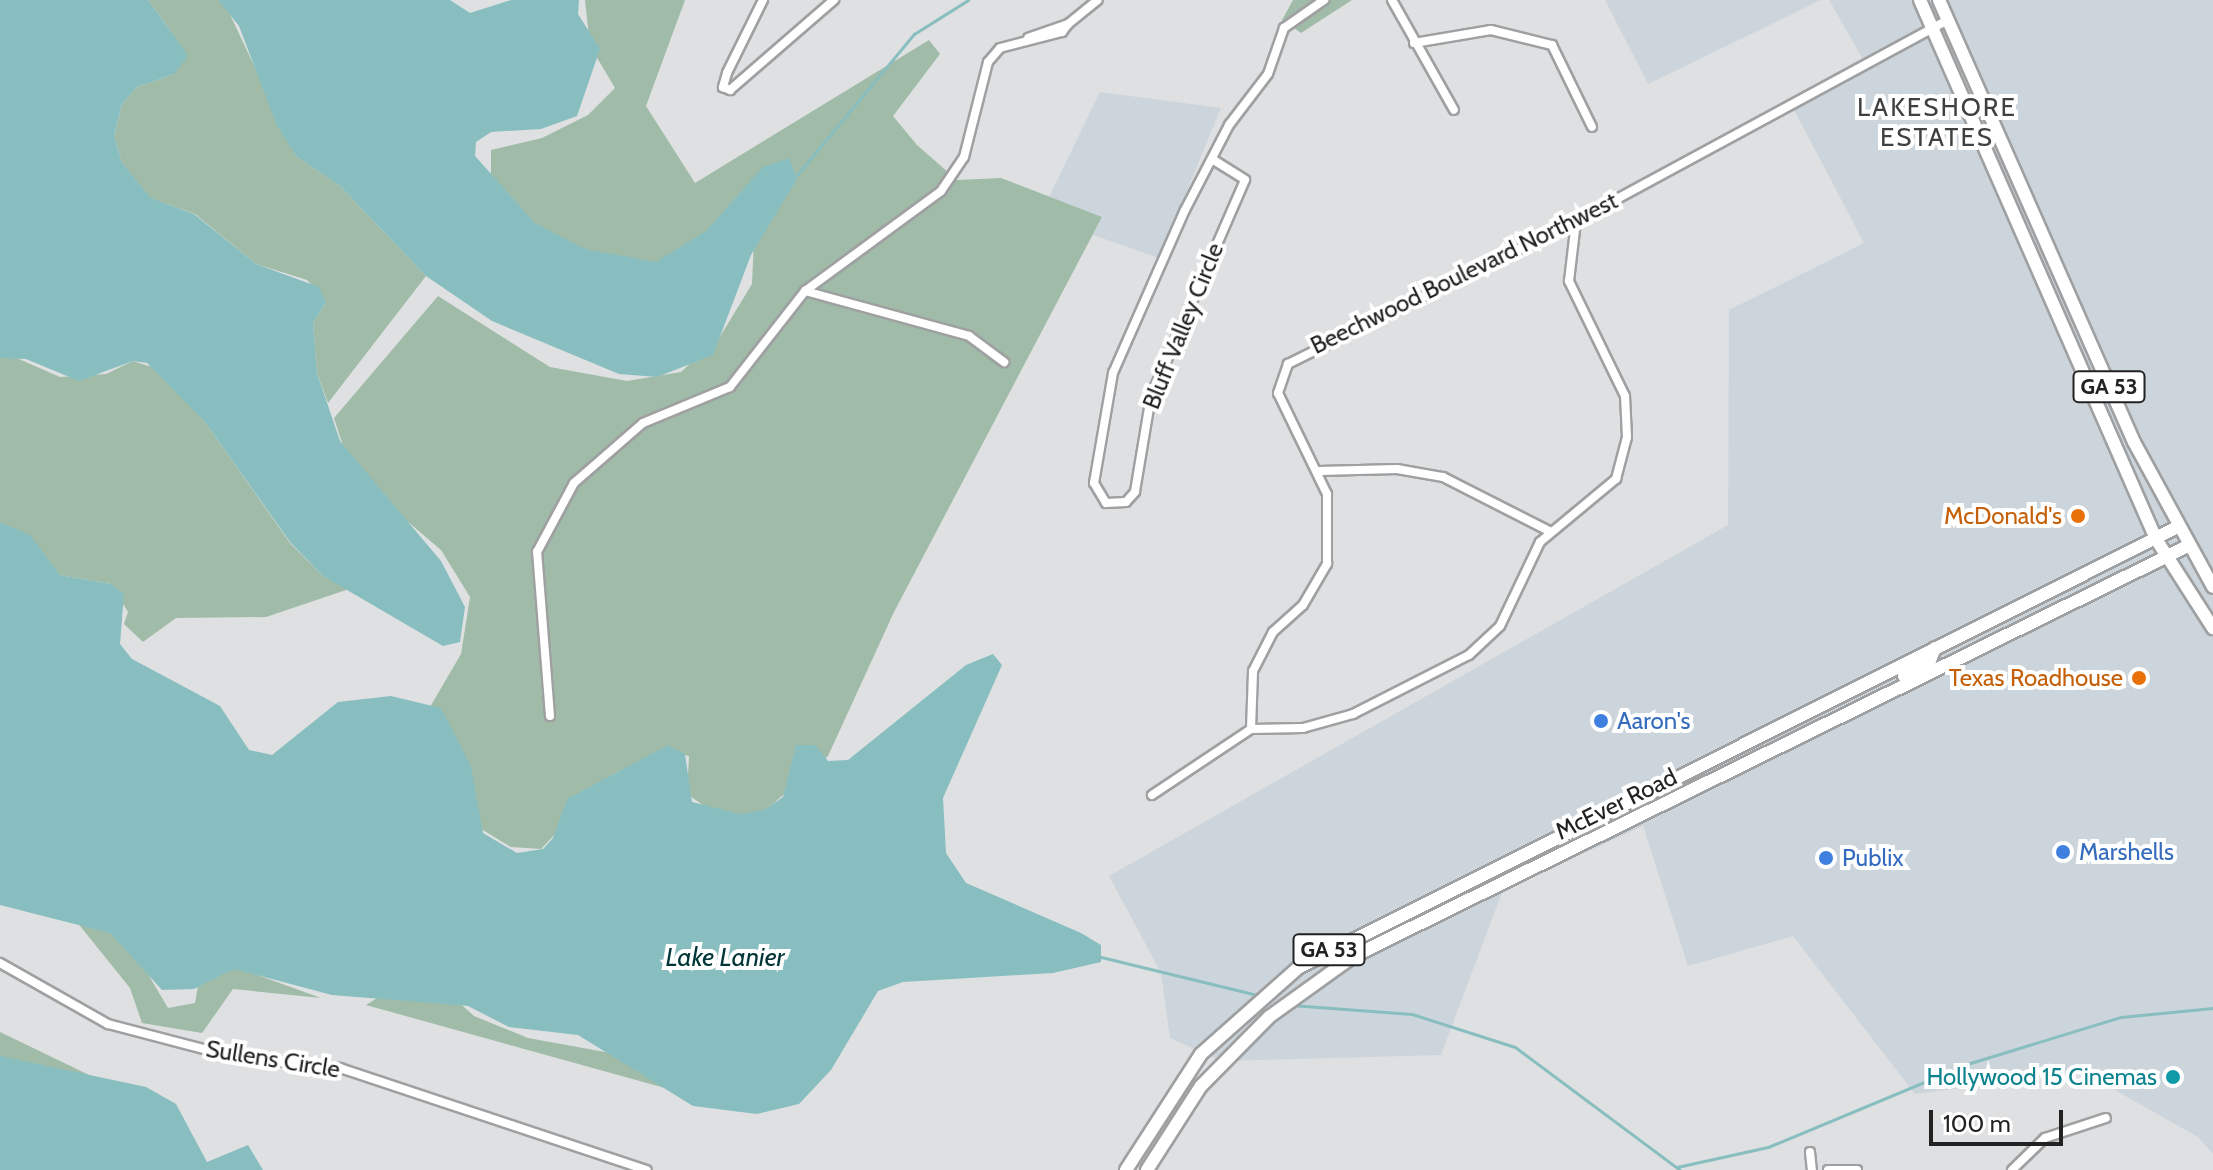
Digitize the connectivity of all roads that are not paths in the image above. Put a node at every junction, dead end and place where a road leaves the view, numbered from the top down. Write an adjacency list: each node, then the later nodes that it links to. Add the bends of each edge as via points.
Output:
1 (763, 0): 2 (street, via 727,73 723,87 730,90)
2 (834, 0)
3 (1098, 0): 17 (street, via 1068,24 1000,48 988,62 964,157 941,191)
4 (1324, 0): 13 (street, Bluff Valley Circle, via 1284,28 1268,74)
5 (1392, 0): 10 (street)
6 (1920, 0): 9 (main road, GA 53)
7 (1939, 0): 8 (main road, GA 53)
8 (1947, 20): 9 (street, Beechwood Boulevard Northwest); 14 (main road, GA 53)
9 (1932, 25): 15 (main road, GA 53); 16 (street, Beechwood Boulevard Northwest)
10 (1414, 43): 11 (street); 12 (street, via 1491,30 1552,45)
11 (1454, 110)
12 (1592, 127)
13 (1212, 159): 13 (street, Bluff Valley Circle, via 1113,373 1094,483 1106,503 1126,502 1135,492 1151,396 1245,180)
14 (2023, 190): 15 (main road); 20 (main road, GA 53)
15 (2006, 198): 22 (main road, GA 53)
16 (1576, 221): 19 (street, Beechwood Boulevard Northwest, via 1288,364 1279,382 1281,405); 21 (street, via 1569,281 1613,364 1627,437 1604,495)
17 (805, 291): 18 (street, via 969,336); 28 (street, via 730,387 628,433 574,483 554,514 534,578)
18 (1004, 362)
19 (1319, 471): 21 (street, via 1431,474); 30 (street, Beechwood Boulevard Northwest, via 1329,515 1327,564 1303,605 1273,632 1253,671)
20 (2178, 527): 22 (main road, McEver Road); 23 (main road, GA 53)
21 (1551, 532): 30 (street, via 1531,556 1500,626 1454,665 1330,721)
22 (2156, 539): 24 (main road); 27 (main road, McEver Road / GA 53)
23 (2188, 546): 24 (main road, McEver Road / GA 53); 25 (main road)
24 (2166, 557): 26 (main road); 29 (main road, McEver Road / GA 53)
25 (2213, 587)
26 (2213, 628)
27 (1935, 648): 29 (main road, via 1925,664); 36 (main road, McEver Road / GA 53, via 1298,968 1201,1054)
28 (550, 716)
29 (1833, 719): 37 (main road, McEver Road / GA 53, via 1308,985 1201,1086)
30 (1251, 729): 31 (street)
31 (1152, 795)
32 (0, 963): 35 (street, Sullens Circle, via 108,1024 231,1056 340,1068)
33 (2106, 1118): 41 (street, via 2045,1138)
34 (1810, 1152): 38 (street)
35 (646, 1170)
36 (1126, 1170)
37 (1147, 1170)
38 (1812, 1170)
39 (1828, 1170): 40 (street)
40 (1857, 1170)
41 (2012, 1170)

